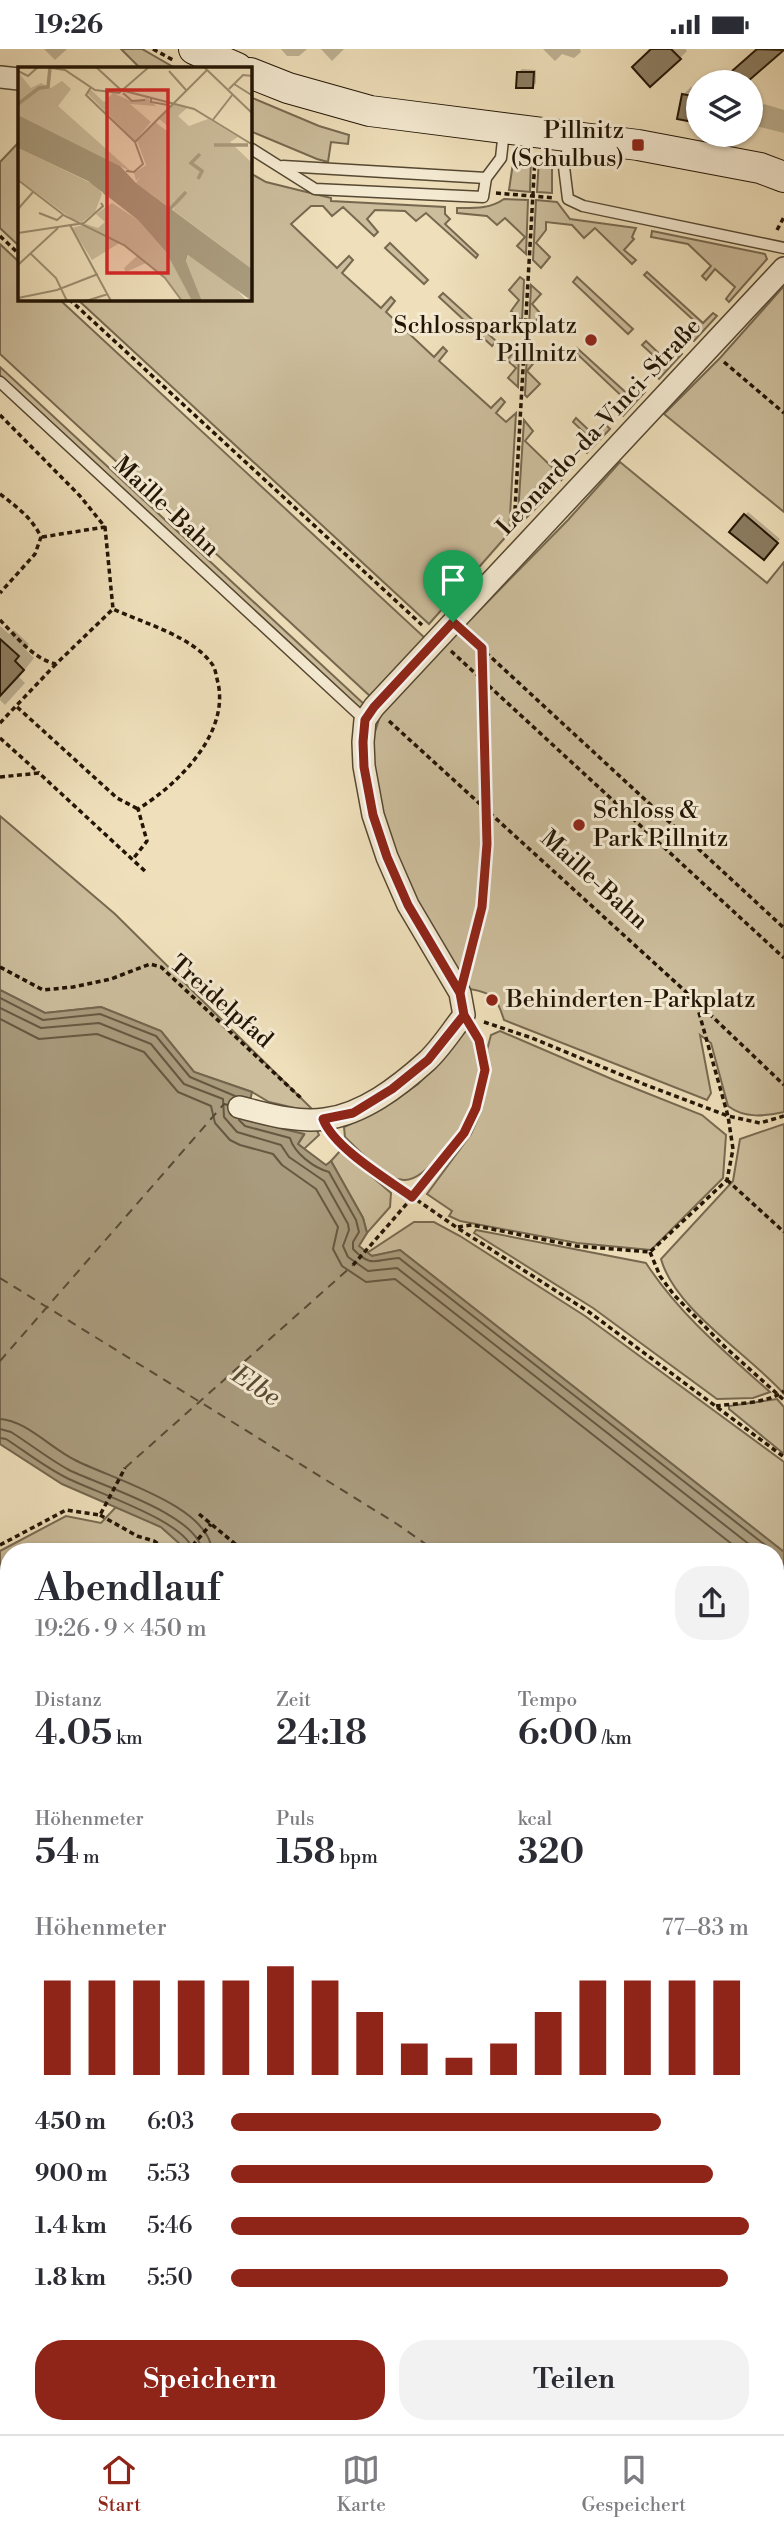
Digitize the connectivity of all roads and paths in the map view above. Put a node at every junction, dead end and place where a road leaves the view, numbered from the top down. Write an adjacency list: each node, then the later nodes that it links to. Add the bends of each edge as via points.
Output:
1 (194, 49): 2 (main road)
2 (236, 65)
3 (252, 72): 6 (main road, via 288,88 370,111)
4 (0, 77): 5 (street)
5 (18, 79)
6 (504, 128): 7 (main road); 12 (lane, via 501,158)
7 (536, 132): 8 (main road); 14 (path)
8 (571, 135): 11 (main road); 15 (lane, via 564,167)
9 (252, 149): 10 (lane)
10 (282, 166): 12 (lane); 13 (lane, via 315,189 462,197 484,197)
11 (784, 177)
12 (486, 178): 13 (lane)
13 (486, 193): 14 (path)
14 (533, 196): 15 (path); 27 (path)
15 (568, 199): 17 (lane, via 583,207)
16 (0, 236): 18 (path)
17 (784, 248)
18 (18, 253)
19 (784, 268): 20 (street, Leonardo-da-Vinci-Straße)
20 (708, 350): 22 (path); 31 (street, Leonardo-da-Vinci-Straße)
21 (0, 382): 35 (lane, Maille-Bahn)
22 (784, 413)
23 (0, 415): 25 (path)
24 (0, 494): 26 (path, via 20,509)
25 (105, 527): 26 (path); 29 (path)
26 (41, 537): 28 (path, via 35,554)
27 (513, 537)
28 (0, 593)
29 (113, 609): 33 (path); 40 (path, via 179,638 201,653 213,665 220,691 220,709 205,744 182,774)
30 (0, 620): 33 (path, via 33,653)
31 (453, 622): 32 (path); 35 (street, Leonardo-da-Vinci-Straße)
32 (482, 648): 41 (path); 44 (path)
33 (56, 664): 34 (path)
34 (16, 706): 36 (path); 40 (path, via 117,798)
35 (369, 714): 41 (path, Maille-Bahn); 46 (street, via 364,767 373,815 408,905)
36 (0, 723)
37 (0, 738): 38 (path)
38 (39, 773): 39 (path); 42 (path)
39 (0, 777)
40 (138, 809): 42 (path, via 147,841)
41 (485, 810): 46 (path, via 482,907); 47 (path, Maille-Bahn)
42 (132, 859): 43 (path)
43 (147, 873)
44 (784, 928)
45 (0, 967): 53 (path, Treidelpfad, via 43,990 111,979 150,964 161,967)
46 (460, 993): 48 (street)
47 (696, 1001): 49 (path, Maille-Bahn); 51 (path)
48 (464, 1015): 51 (path); 53 (street, via 428,1060 392,1089 353,1113); 55 (path, via 479,1040 485,1070 476,1108 464,1133)
49 (784, 1085)
50 (239, 1107): 53 (street, via 285,1118)
51 (728, 1116): 52 (path, via 760,1123); 54 (path, via 733,1149)
52 (784, 1116)
53 (323, 1119): 55 (path, via 328,1132)
54 (727, 1180): 57 (path); 58 (path)
55 (412, 1197): 56 (path); 59 (path)
56 (456, 1227): 58 (path, via 472,1225 576,1246); 62 (path, via 589,1312)
57 (784, 1232)
58 (650, 1252): 60 (path, via 674,1295 725,1347)
59 (352, 1265)
60 (782, 1393): 61 (path); 62 (path)
61 (784, 1399)
62 (716, 1406): 63 (path)
63 (784, 1457)
64 (125, 1468): 66 (path)
65 (96, 1506): 66 (path)
66 (104, 1509): 68 (path)
67 (199, 1514): 69 (path)
68 (100, 1515): 70 (path, via 66,1510); 71 (path)
69 (211, 1524): 72 (path); 73 (path)
70 (4, 1543)
71 (157, 1543)
72 (195, 1543)
73 (234, 1543)

